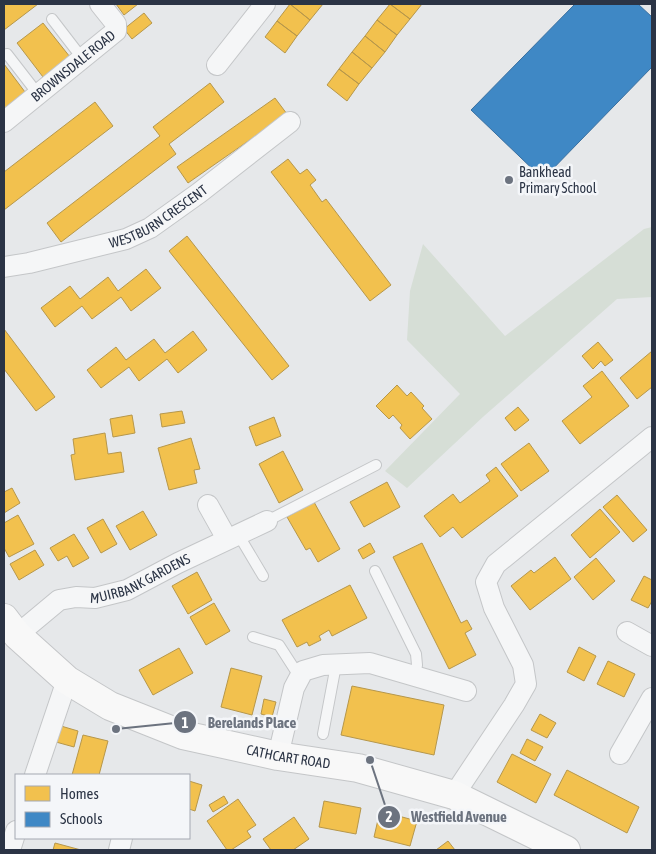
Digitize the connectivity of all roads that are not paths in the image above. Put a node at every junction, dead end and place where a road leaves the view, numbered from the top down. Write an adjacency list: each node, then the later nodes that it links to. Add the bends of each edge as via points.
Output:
1 (100, 4): 5 (street, BROWNSDALE ROAD, via 116,24 116,31)
2 (264, 4): 6 (street)
3 (52, 19): 5 (lane)
4 (7, 54): 7 (lane)
5 (82, 58): 7 (street, BROWNSDALE ROAD)
6 (217, 65)
7 (38, 94): 8 (street, BROWNSDALE ROAD)
8 (4, 122)
9 (290, 122): 10 (street, WESTBURN CRESCENT, via 150,228 126,239)
10 (4, 266)
11 (652, 437): 32 (street, via 496,564 486,582 494,608 523,666 526,684)
12 (376, 465): 14 (lane)
13 (208, 506): 15 (street)
14 (267, 521): 15 (street, MUIRBANK GARDENS)
15 (233, 537): 17 (lane); 18 (street, MUIRBANK GARDENS, via 127,590 95,598 59,600)
16 (375, 571): 24 (lane, via 416,654)
17 (263, 576)
18 (10, 627): 25 (street, CATHCART ROAD)
19 (627, 632): 21 (street)
20 (253, 637): 23 (lane, via 278,645)
21 (652, 646)
22 (336, 665): 23 (street, via 302,671); 24 (street, via 370,664); 28 (lane)
23 (299, 676): 30 (street)
24 (415, 676): 26 (street)
25 (67, 680): 30 (street, CATHCART ROAD, via 110,706 183,735); 31 (street)
26 (466, 691)
27 (652, 698): 29 (street)
28 (323, 734)
29 (620, 754)
30 (278, 756): 32 (street, CATHCART ROAD, via 358,768)
31 (35, 774)
32 (454, 794): 35 (street, CATHCART ROAD)
33 (15, 834): 34 (street)
34 (10, 850)
35 (566, 850)

